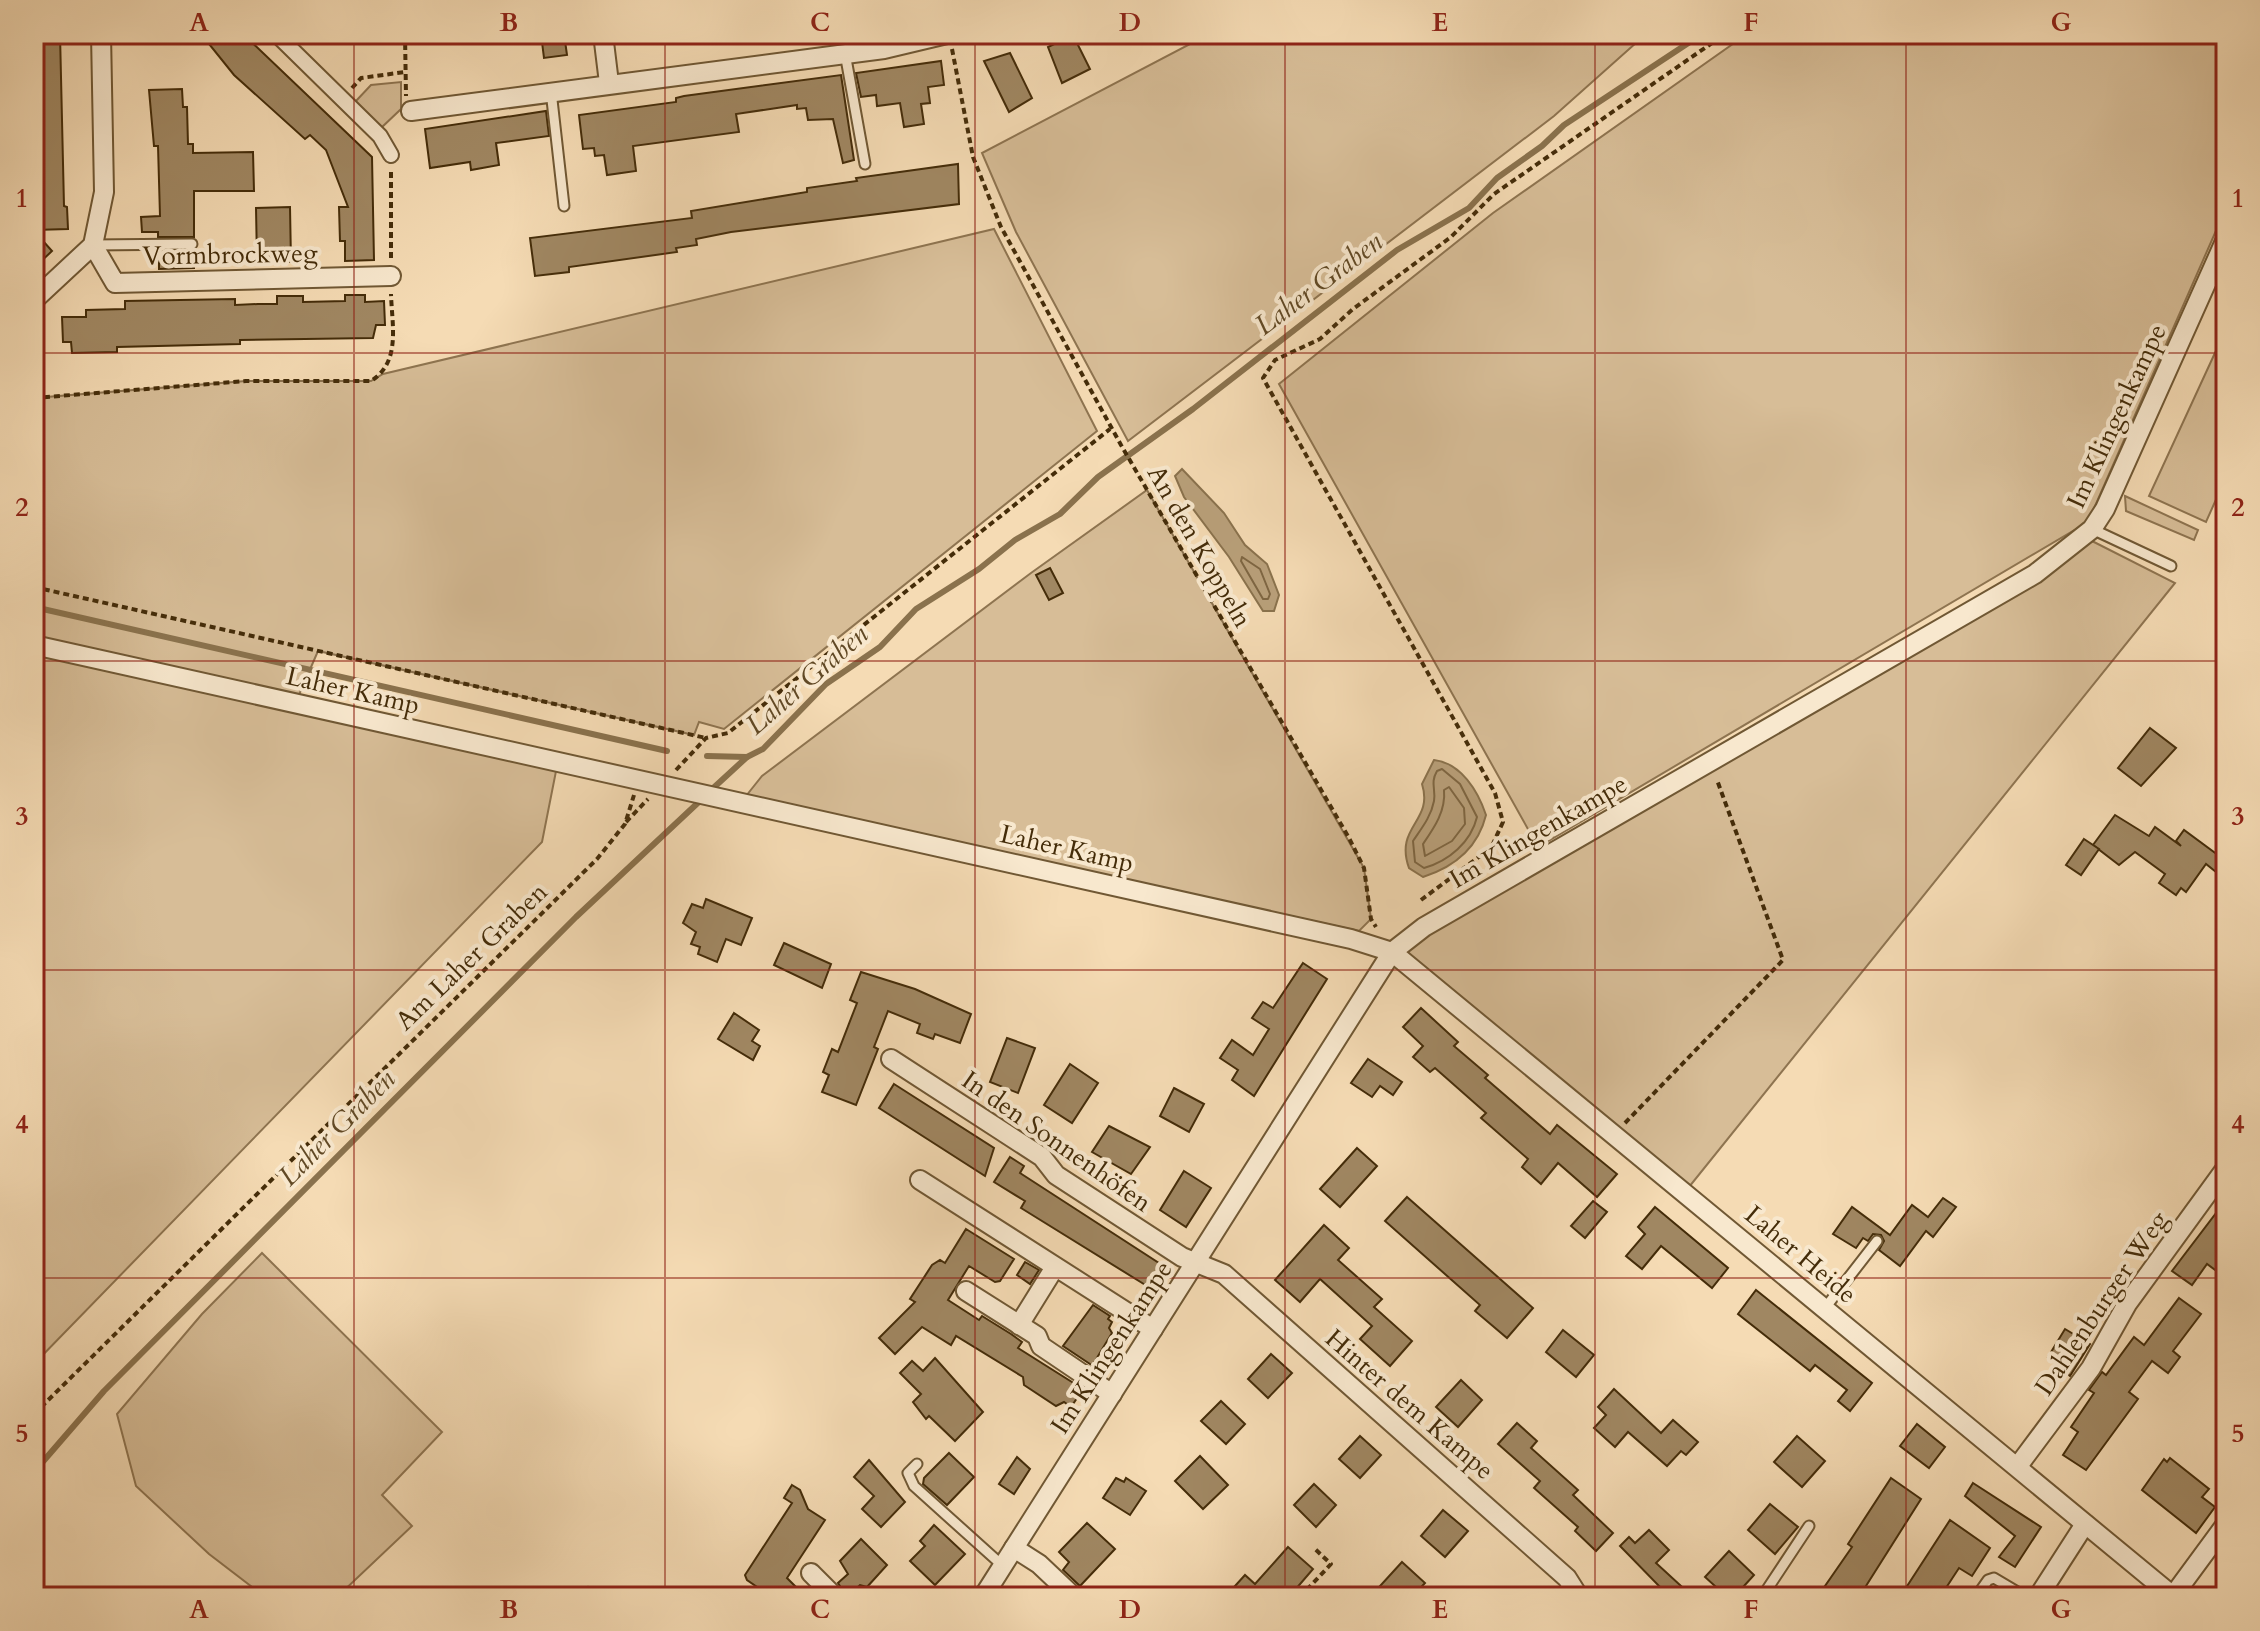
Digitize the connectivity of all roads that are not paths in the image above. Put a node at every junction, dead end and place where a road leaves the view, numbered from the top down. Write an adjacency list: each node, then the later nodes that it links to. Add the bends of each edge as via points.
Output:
1 (101, 34): 14 (street, via 104,192)
2 (276, 34): 9 (street, via 380,136)
3 (603, 34): 6 (street)
4 (948, 34): 5 (street)
5 (845, 53): 6 (street); 10 (lane)
6 (609, 83): 7 (street)
7 (551, 91): 8 (street); 11 (lane)
8 (408, 104)
9 (391, 155)
10 (865, 164)
11 (564, 206)
12 (2226, 239): 17 (street, Im Klingenkampe)
13 (192, 244): 14 (lane)
14 (93, 245): 15 (street, Vormbrockweg, via 115,283); 16 (street)
15 (391, 276)
16 (34, 300)
17 (2092, 529): 18 (lane); 20 (street, Im Klingenkampe, via 2035,574 1424,927)
18 (2171, 566)
19 (34, 645): 20 (street, Laher Kamp, via 1336,935)
20 (1392, 952): 25 (street, Im Klingenkampe); 28 (street, Laher Heide)
21 (891, 1059): 25 (street, In den Sonnenhöfen, via 1042,1157 1056,1175)
22 (2226, 1168): 33 (street, Dahlenburger Weg)
23 (920, 1180): 26 (street)
24 (1877, 1241): 28 (lane)
25 (1196, 1263): 30 (street, Im Klingenkampe); 44 (street, Hinter dem Kampe, via 1224,1274 1567,1578)
26 (1055, 1267): 29 (street); 30 (street)
27 (966, 1291): 29 (street)
28 (1825, 1308): 33 (street, Laher Heide)
29 (1019, 1325): 31 (street, via 1061,1362)
30 (1153, 1329): 31 (street, Im Klingenkampe)
31 (1112, 1394): 37 (street, Im Klingenkampe)
32 (917, 1464): 38 (lane, via 908,1473 914,1486)
33 (2018, 1466): 34 (street, Laher Heide)
34 (2085, 1524): 40 (street, Laher Heide); 48 (street)
35 (2226, 1524): 40 (street)
36 (1809, 1526): 45 (lane)
37 (1014, 1548): 38 (street, Im Klingenkampe); 43 (street)
38 (1003, 1566): 42 (street, Im Klingenkampe)
39 (811, 1573): 41 (street)
40 (2174, 1596)
41 (835, 1597)
42 (983, 1597)
43 (1074, 1597)
44 (1579, 1597)
45 (1762, 1597)
46 (1976, 1597): 47 (lane, via 1994,1578)
47 (2026, 1597)
48 (2038, 1597)

